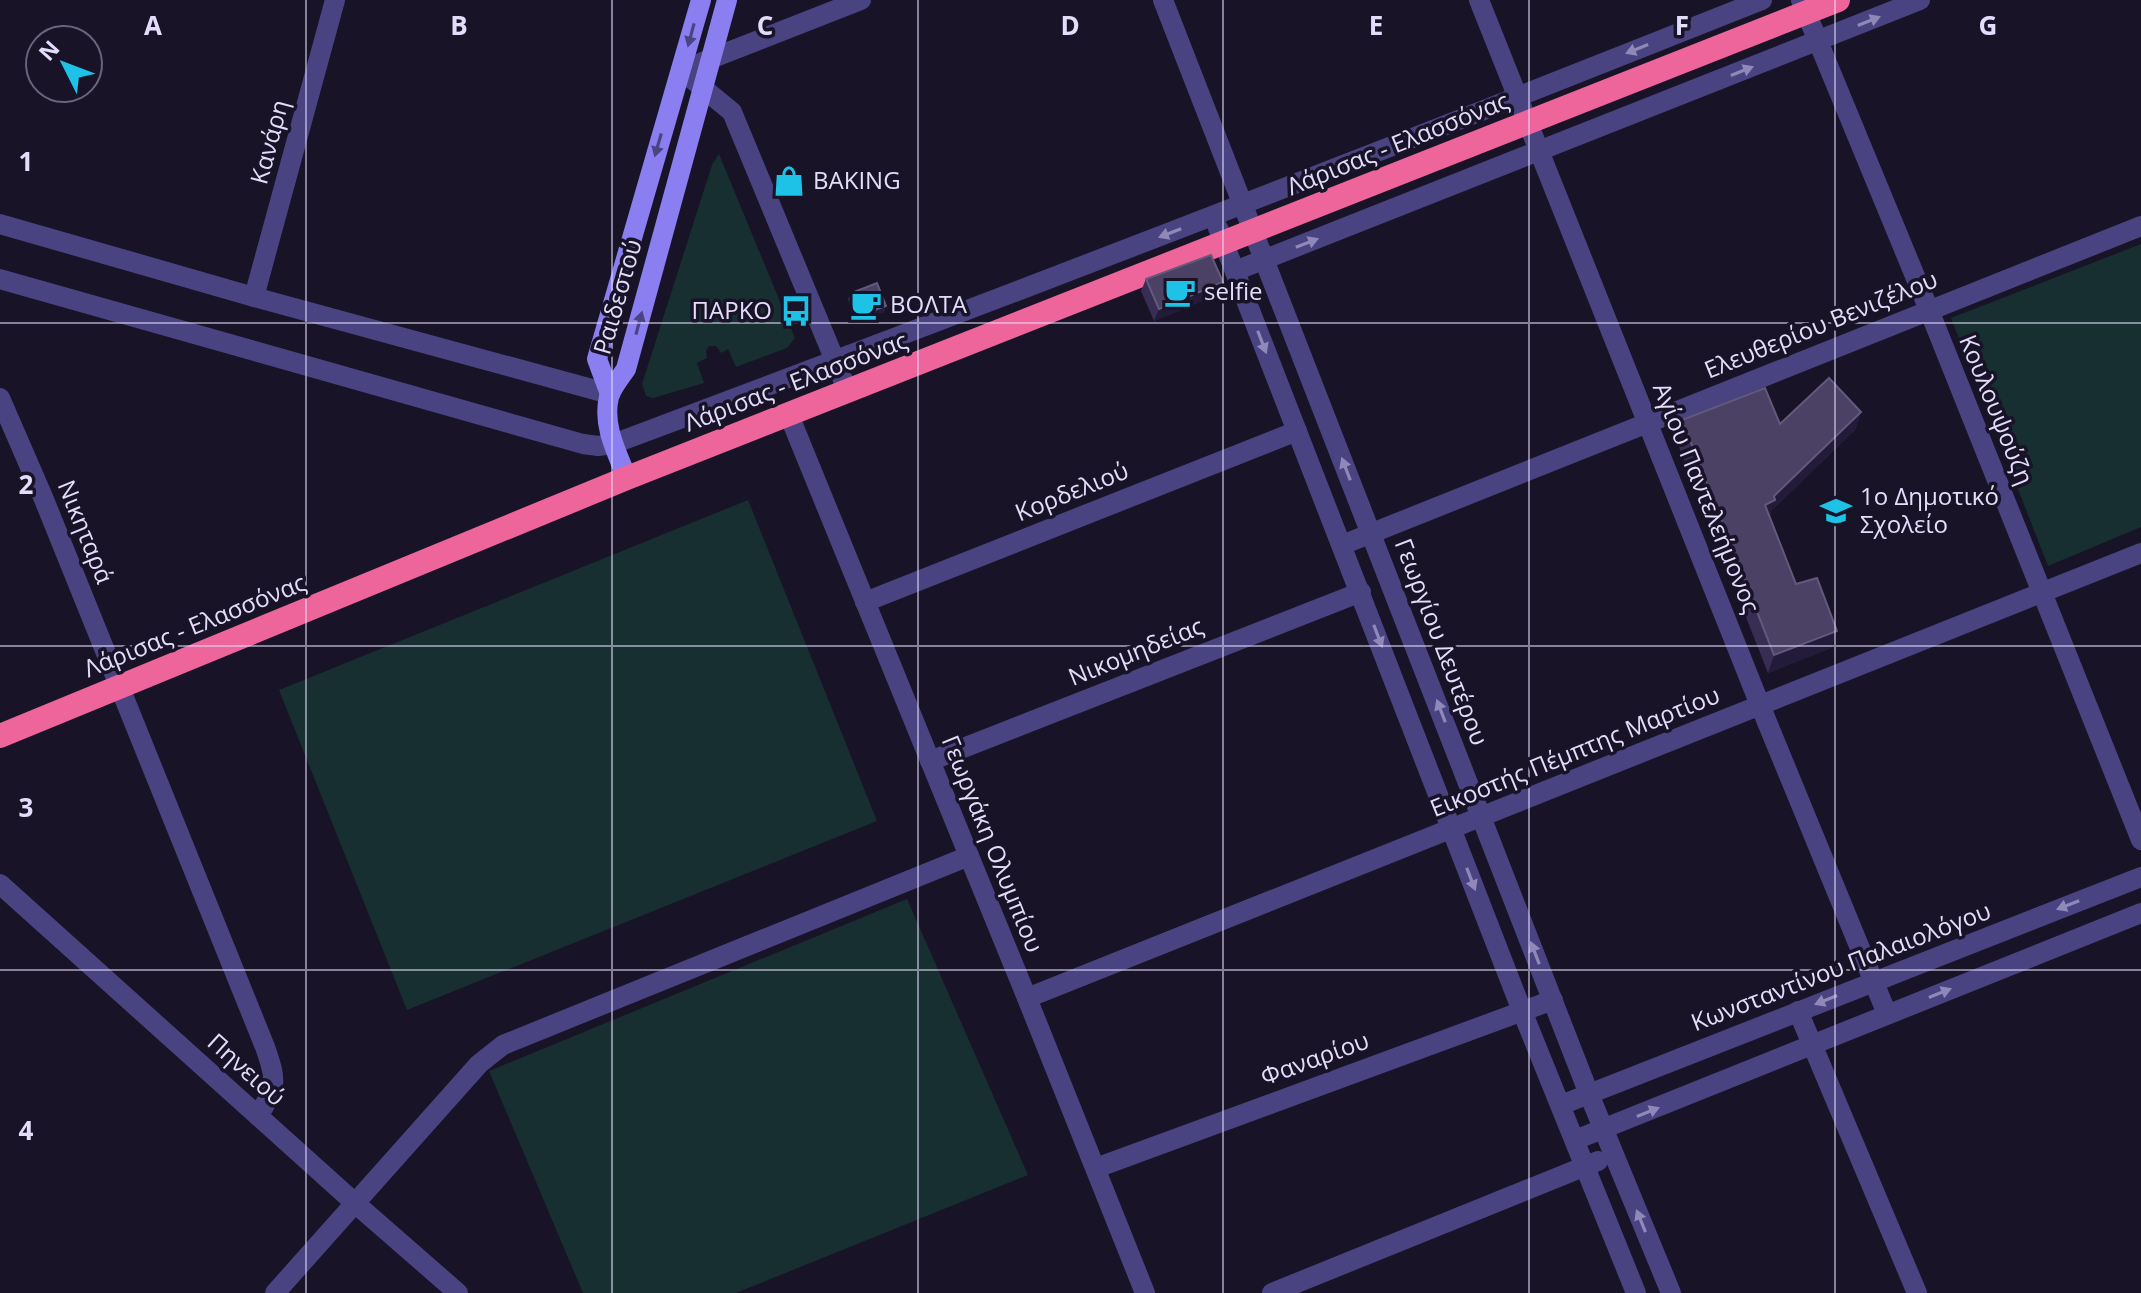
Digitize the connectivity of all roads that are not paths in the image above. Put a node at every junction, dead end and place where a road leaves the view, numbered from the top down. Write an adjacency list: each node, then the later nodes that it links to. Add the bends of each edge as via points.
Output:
1 (335, 0): 27 (street, Κανάρη)
2 (701, 0): 13 (street, Ραιδεστού, one-way to 13)
3 (727, 0): 12 (street, Ραιδεστού)
4 (861, 0): 12 (street)
5 (1163, 0): 18 (street, Γεωργίου Δευτέρου)
6 (1479, 0): 15 (street, Αγίου Παντελεήμονος)
7 (1762, 0): 15 (street, one-way to 15)
8 (1838, 0): 10 (highway, Λάρισας - Ελασσόνας)
9 (1920, 0): 11 (street, one-way to 9)
10 (1804, 6): 11 (street, Κουλουψούζη); 16 (highway, Λάρισας - Ελασσόνας)
11 (1818, 41): 17 (street, one-way to 11); 28 (street, Κουλουψούζη)
12 (711, 59): 13 (street); 14 (street, Ραιδεστού)
13 (681, 70): 14 (street); 31 (street, Ραιδεστού, one-way to 31, via 597,359)
14 (703, 87): 29 (street, via 732,112); 31 (street, Ραιδεστού, one-way to 14, via 626,369)
15 (1517, 97): 16 (street, Αγίου Παντελεήμονος); 18 (street)
16 (1528, 123): 17 (street, Αγίου Παντελεήμονος); 22 (highway, Λάρισας - Ελασσόνας)
17 (1540, 152): 24 (street, one-way to 17); 34 (street, Αγίου Παντελεήμονος)
18 (1243, 205): 19 (street); 22 (street, Γεωργίου Δευτέρου)
19 (1213, 216): 23 (street); 29 (street, one-way to 29)
20 (0, 224): 27 (street)
21 (2141, 226): 28 (street, Ελευθερίου Βενιζέλου)
22 (1254, 232): 23 (highway, Λάρισας - Ελασσόνας); 24 (street, Γεωργίου Δευτέρου)
23 (1224, 243): 25 (street); 30 (highway, Λάρισας - Ελασσόνας)
24 (1264, 260): 25 (street); 38 (street, Γεωργίου Δευτέρου, one-way to 24)
25 (1235, 271): 35 (street, one-way to 35)
26 (0, 279): 36 (street, via 583,444)
27 (254, 297): 31 (street)
28 (1929, 310): 34 (street, Ελευθερίου Βενιζέλου); 42 (street, Κουλουψούζη)
29 (835, 361): 30 (street); 36 (street)
30 (848, 392): 33 (highway, Λάρισας - Ελασσόνας)
31 (610, 394): 36 (street)
32 (0, 398): 44 (street, Νικηταρά)
33 (789, 415): 37 (highway, Λάρισας - Ελασσόνας); 43 (street, Γεωργάκη Ολυμπίου)
34 (1648, 422): 38 (street, Ελευθερίου Βενιζέλου); 45 (street, Αγίου Παντελεήμονος)
35 (1297, 431): 39 (street); 43 (street, Κορδελιού)
36 (613, 444): 37 (street)
37 (627, 478): 44 (highway, Λάρισας - Ελασσόνας)
38 (1371, 533): 39 (street, Ελευθερίου Βενιζέλου); 48 (street, Γεωργίου Δευτέρου, one-way to 38)
39 (1342, 545): 41 (street)
40 (2141, 553): 42 (street, Εικοστής Πέμπτης Μαρτίου)
41 (1361, 592): 47 (street, Νικομηδείας); 49 (street, one-way to 49)
42 (2041, 593): 45 (street, Εικοστής Πέμπτης Μαρτίου); 50 (street, Κουλουψούζη)
43 (865, 602): 47 (street, Γεωργάκη Ολυμπίου)
44 (120, 687): 46 (highway, Λάρισας - Ελασσόνας); 64 (street, Νικηταρά, via 272,1068 271,1095)
45 (1760, 705): 48 (street, Εικοστής Πέμπτης Μαρτίου); 55 (street, Αγίου Παντελεήμονος)
46 (0, 736)
47 (930, 761): 51 (street, Γεωργάκη Ολυμπίου)
48 (1482, 817): 49 (street, Εικοστής Πέμπτης Μαρτίου); 57 (street, Γεωργίου Δευτέρου, one-way to 48)
49 (1452, 829): 56 (street, Εικοστής Πέμπτης Μαρτίου); 58 (street, one-way to 58)
50 (2141, 840)
51 (969, 856): 56 (street, Γεωργάκη Ολυμπίου); 70 (street, via 503,1045 479,1064)
52 (2141, 877): 55 (street, Κωνσταντίνου Παλαιολόγου, one-way to 55)
53 (0, 884): 64 (street, Πηνειού)
54 (2141, 913): 60 (street, one-way to 54)
55 (1873, 982): 59 (street, Κωνσταντίνου Παλαιολόγου, one-way to 59); 60 (street, Αγίου Παντελεήμονος)
56 (1027, 998): 69 (street, Γεωργάκη Ολυμπίου)
57 (1553, 1000): 58 (street, Φαναρίου); 62 (street, Γεωργίου Δευτέρου)
58 (1522, 1011): 63 (street); 69 (street, Φαναρίου)
59 (1798, 1011): 61 (street); 62 (street, Κωνσταντίνου Παλαιολόγου)
60 (1887, 1014): 61 (street)
61 (1812, 1045): 65 (street, one-way to 61); 77 (street)
62 (1589, 1094): 63 (street, Κωνσταντίνου Παλαιολόγου); 65 (street, Γεωργίου Δευτέρου)
63 (1561, 1105): 66 (street)
64 (258, 1116): 70 (street, Πηνειού)
65 (1603, 1130): 66 (street); 67 (street, Γεωργίου Δευτέρου)
66 (1575, 1140): 68 (street)
67 (1614, 1154): 68 (street); 76 (street, Γεωργίου Δευτέρου, one-way to 67)
68 (1585, 1166): 74 (street); 75 (street)
69 (1096, 1168): 73 (street, Γεωργάκη Ολυμπίου)
70 (356, 1204): 71 (street); 72 (street, Πηνειού)
71 (275, 1293)
72 (458, 1293)
73 (1145, 1293)
74 (1272, 1293)
75 (1636, 1293)
76 (1671, 1293)
77 (1917, 1293)

